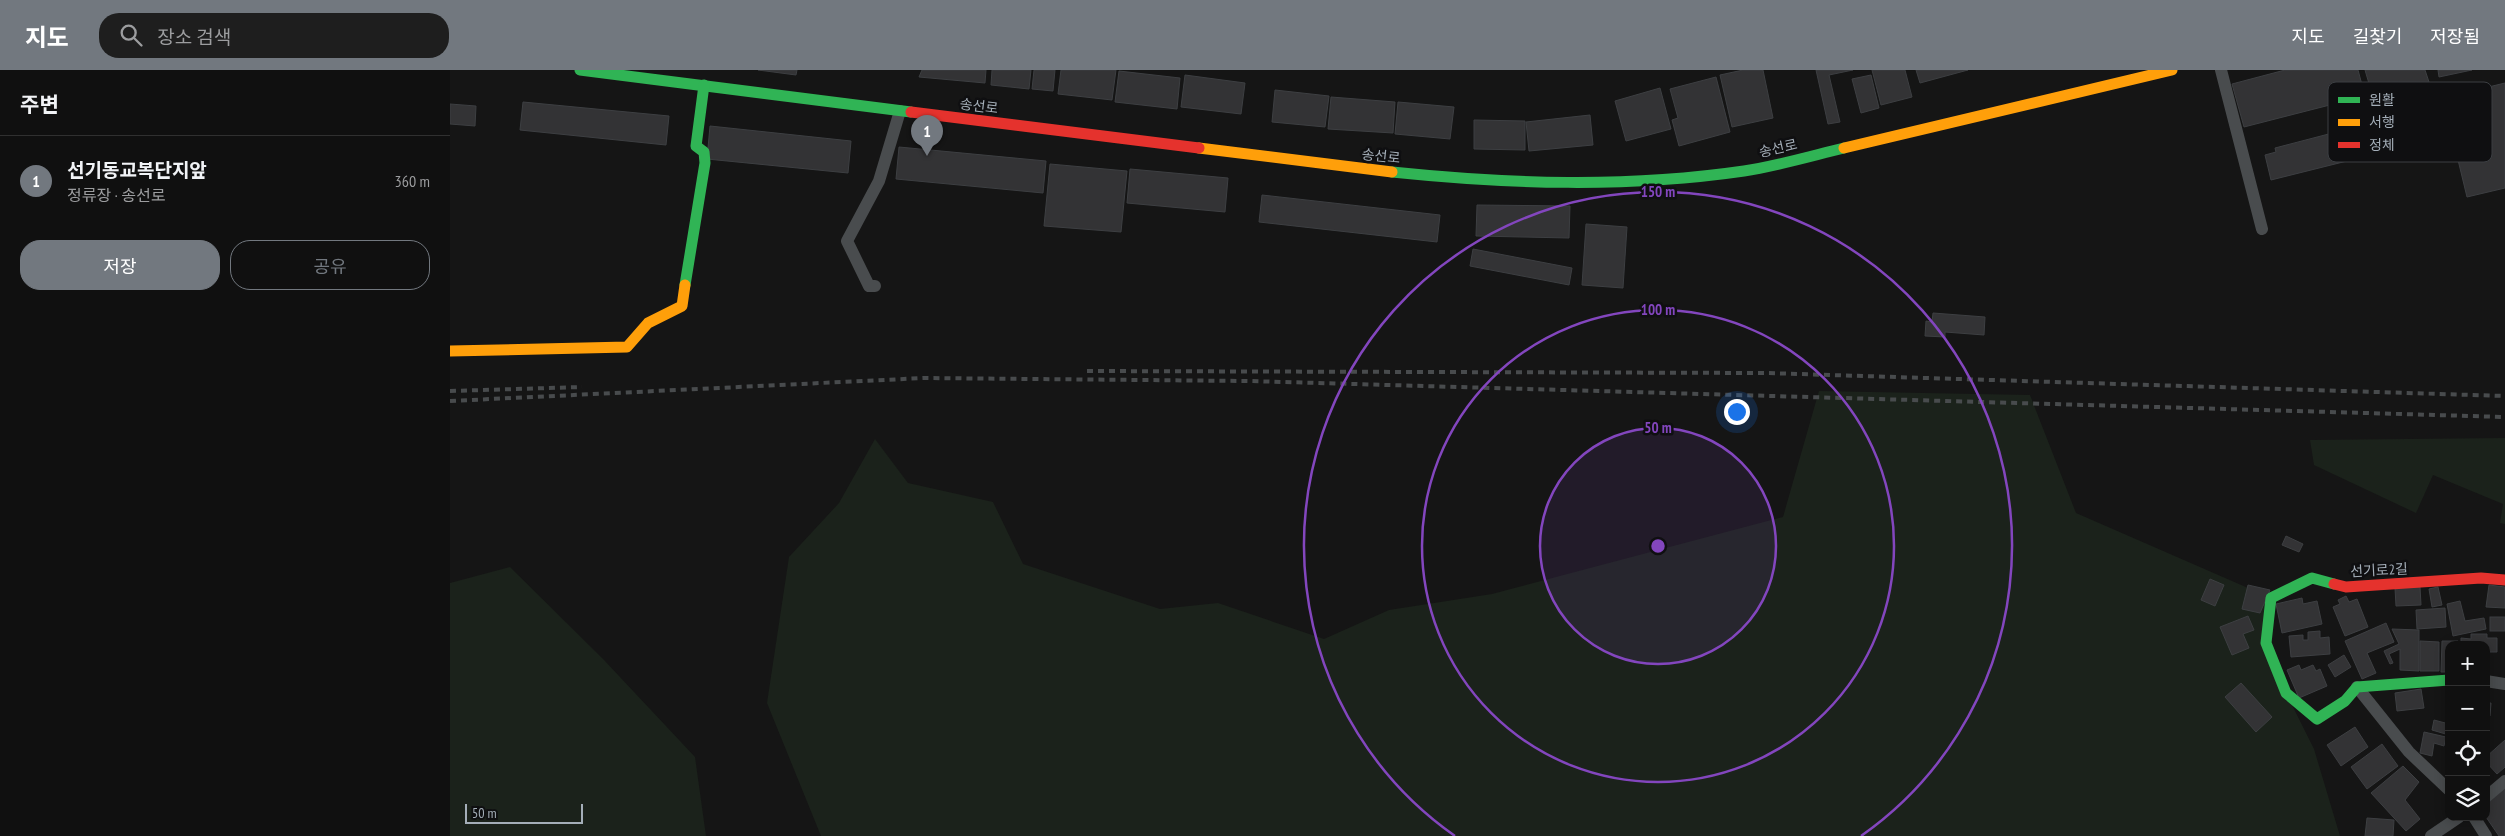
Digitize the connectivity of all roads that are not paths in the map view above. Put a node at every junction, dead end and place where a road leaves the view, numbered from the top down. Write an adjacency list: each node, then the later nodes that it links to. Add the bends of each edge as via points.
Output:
1 (580, 70): 4 (main road, 송선로)
2 (2172, 70): 5 (main road, 송선로, via 1746,171 1677,179 1601,182 1523,183 1380,171)
3 (2221, 70): 6 (street)
4 (704, 85): 5 (main road, 송선로); 8 (main road, via 696,146 704,152 705,162 682,306 648,323 627,347)
5 (900, 111): 7 (street, via 879,181 847,241 869,286)
6 (2262, 229)
7 (875, 286)
8 (450, 351)
9 (2505, 580): 13 (main road, 선기로2길, via 2480,578 2346,587 2312,578 2271,598 2266,643 2286,693 2317,719 2345,701)
10 (2445, 680): 13 (main road)
11 (2490, 682): 12 (street)
12 (2505, 684)
13 (2358, 687): 15 (street, via 2409,752)
14 (2505, 781): 16 (street)
15 (2445, 786)
16 (2490, 794)
17 (2453, 821): 19 (street)
18 (2477, 821): 20 (street)
19 (2432, 836)
20 (2486, 836)

